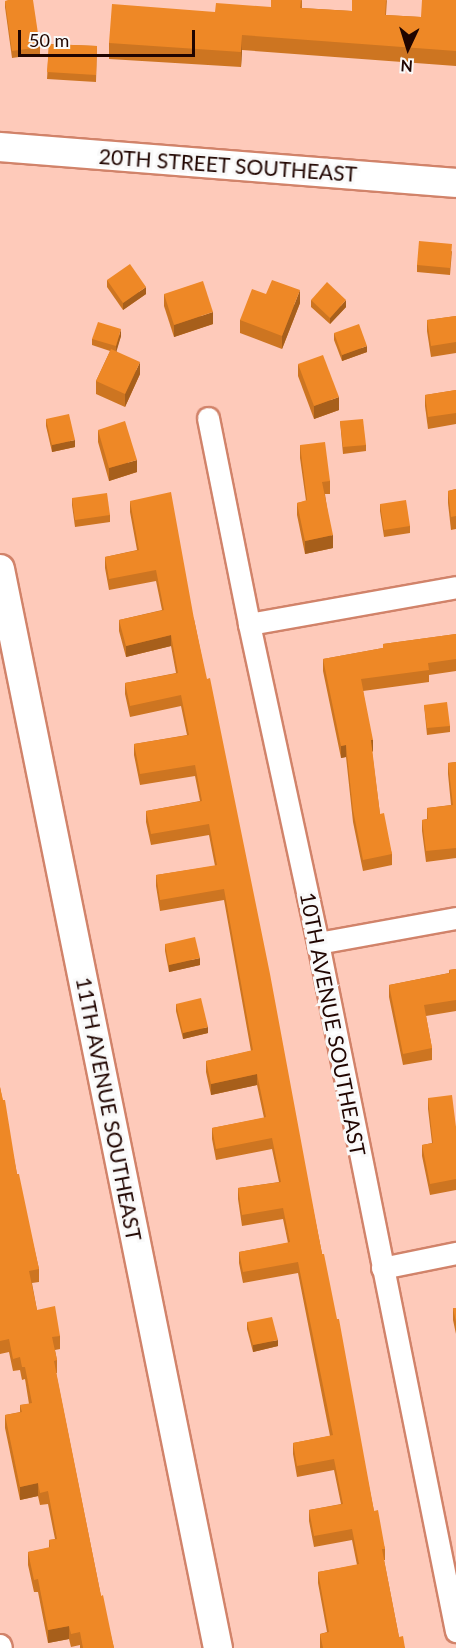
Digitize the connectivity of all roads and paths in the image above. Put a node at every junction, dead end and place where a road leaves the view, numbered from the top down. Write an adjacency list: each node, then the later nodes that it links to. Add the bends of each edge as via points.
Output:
1 (0, 147): 2 (main road, 20TH STREET SOUTHEAST)
2 (456, 183)
3 (208, 418): 6 (street, 10TH AVENUE SOUTHEAST)
4 (0, 569): 13 (main road, 11TH AVENUE SOUTHEAST)
5 (456, 587): 6 (street)
6 (249, 624): 8 (street, 10TH AVENUE SOUTHEAST)
7 (456, 918): 8 (street)
8 (318, 943): 10 (street, 10TH AVENUE SOUTHEAST)
9 (456, 1253): 10 (street)
10 (382, 1268): 11 (street, 10TH AVENUE SOUTHEAST)
11 (452, 1589): 12 (street, 10TH AVENUE SOUTHEAST)
12 (456, 1631)
13 (218, 1648)

